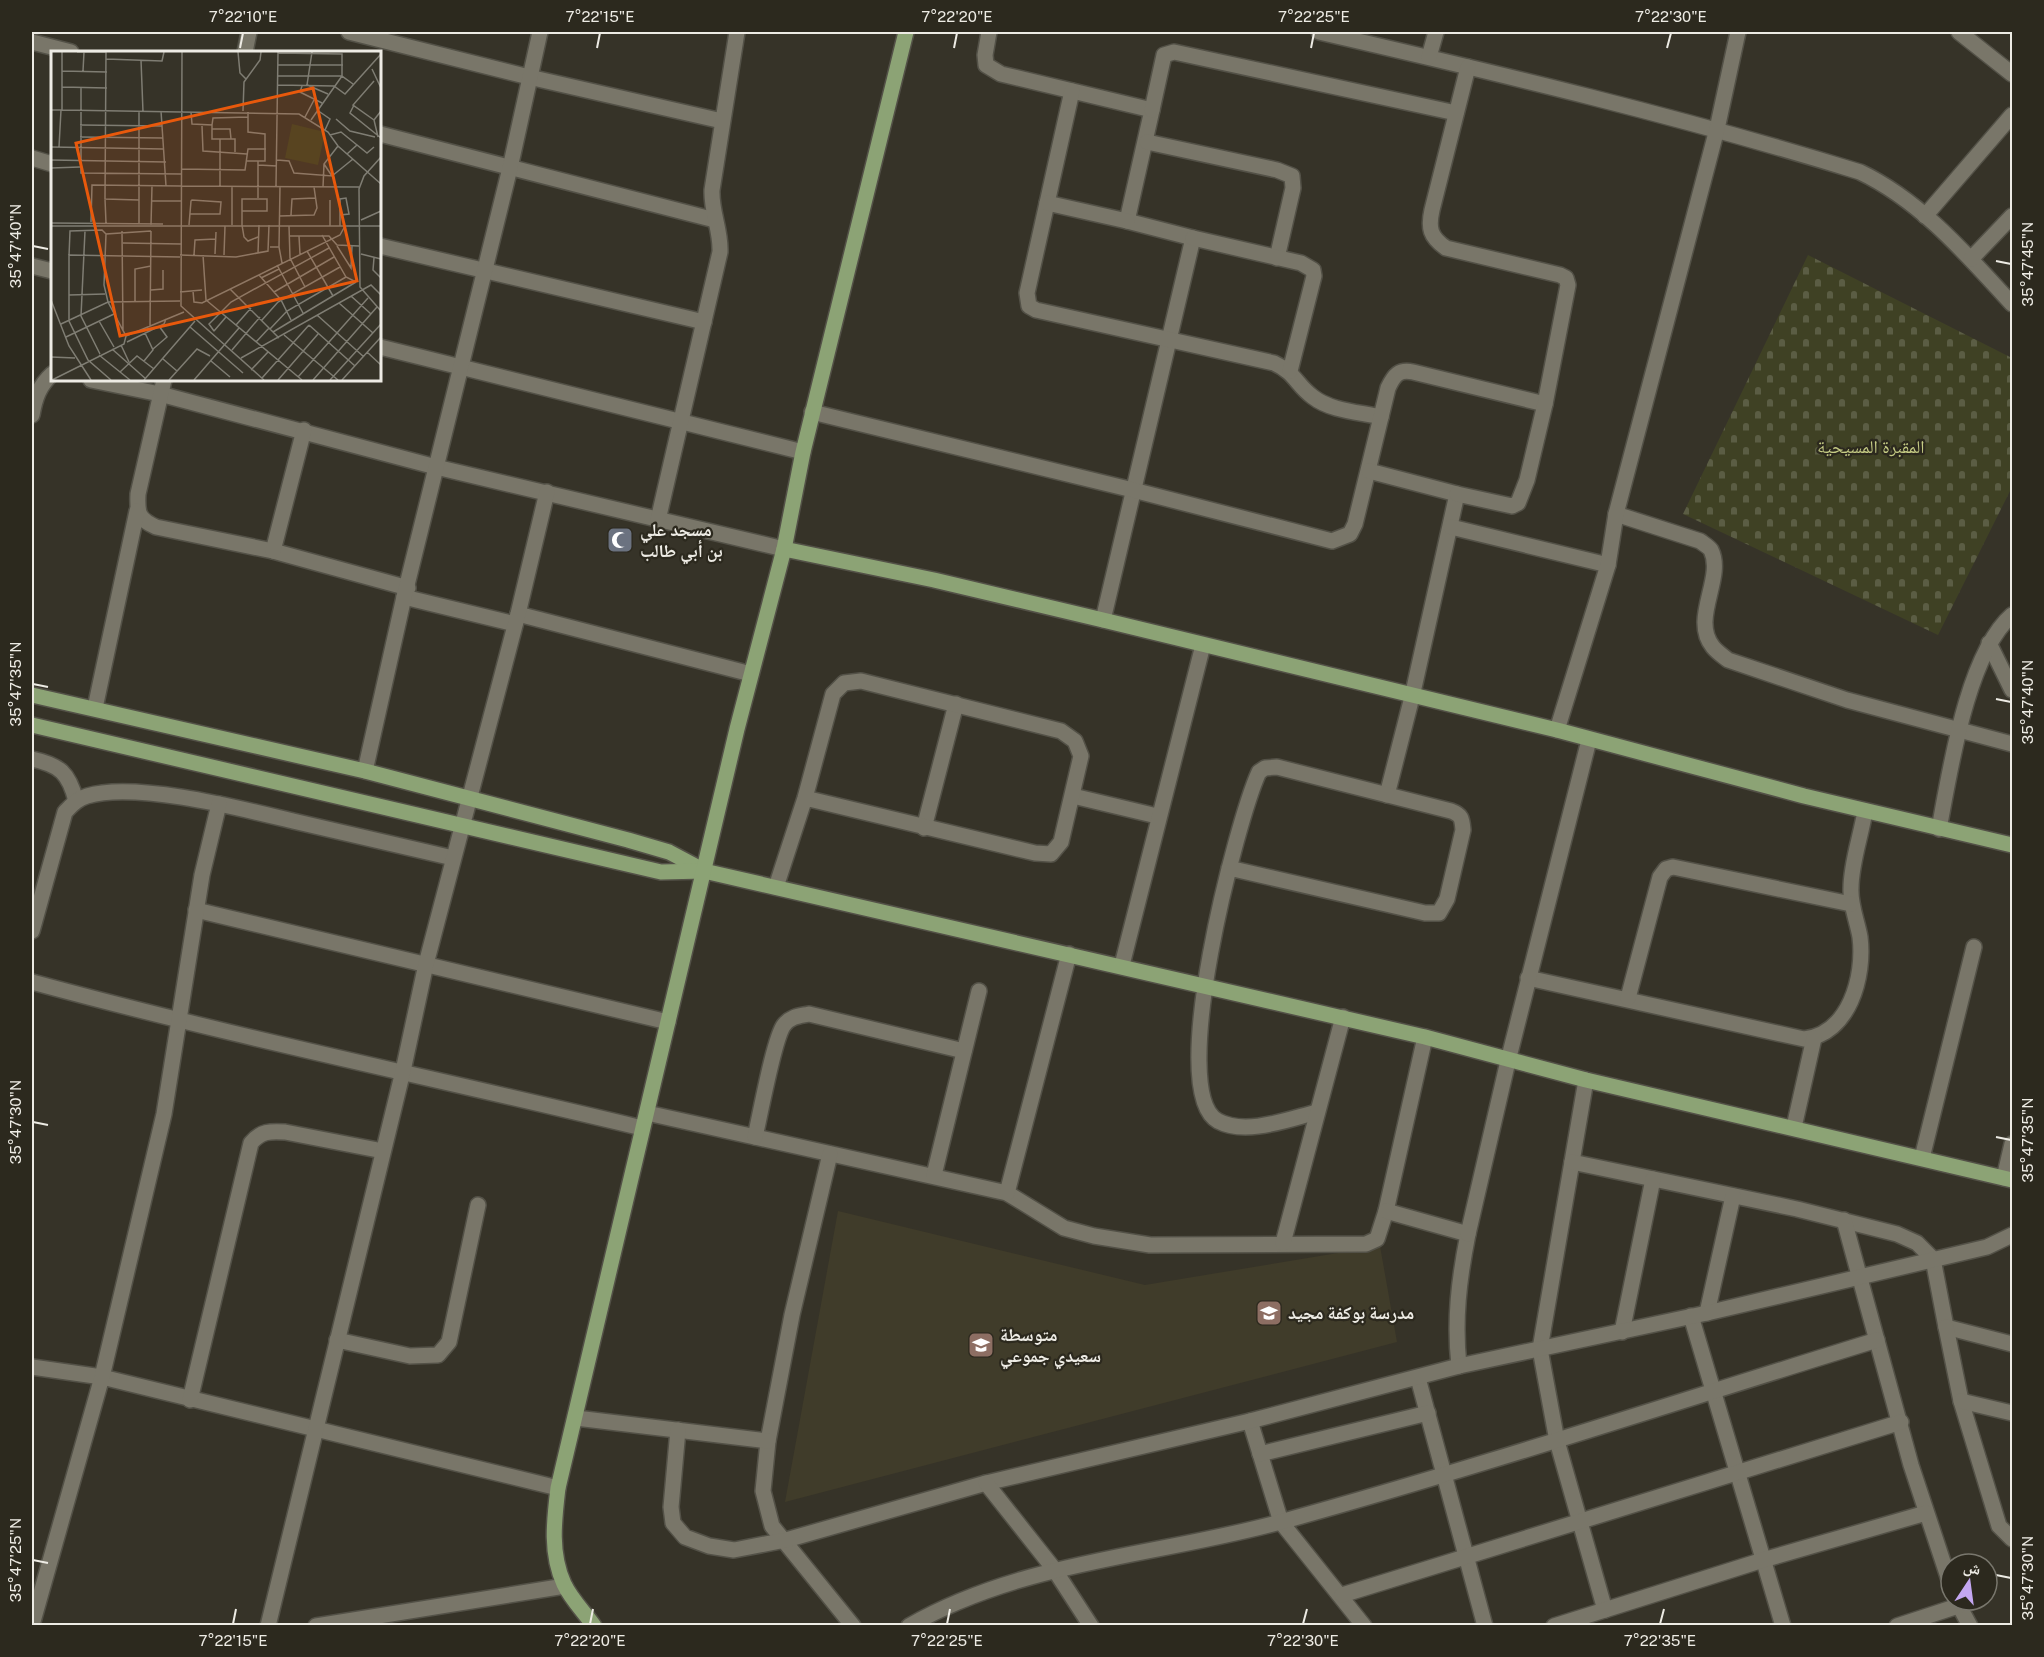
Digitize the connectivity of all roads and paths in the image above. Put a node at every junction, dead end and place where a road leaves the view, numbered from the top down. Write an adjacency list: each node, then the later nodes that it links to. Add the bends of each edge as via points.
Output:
1 (249, 32): 13 (street)
2 (349, 32): 17 (street)
3 (540, 32): 17 (street)
4 (737, 32): 22 (street)
5 (906, 32): 51 (main road)
6 (990, 32): 18 (street, via 984,55 986,65 1001,74)
7 (1319, 32): 14 (street)
8 (1436, 32): 14 (street)
9 (1738, 32): 23 (street)
10 (1959, 32): 16 (street)
11 (32, 42): 12 (street)
12 (67, 51)
13 (245, 51)
14 (1429, 57): 15 (street)
15 (1468, 67): 20 (street); 23 (street)
16 (2013, 74)
17 (529, 77): 22 (street); 28 (street)
18 (1072, 91): 19 (street); 29 (street)
19 (1152, 110): 20 (street, via 1164,55 1174,52); 25 (street)
20 (1456, 114): 50 (street, via 1430,231 1446,248 1566,278 1567,294)
21 (2013, 116): 30 (street)
22 (722, 121): 32 (street, via 712,190)
23 (1717, 129): 30 (street, via 1860,172); 63 (street)
24 (381, 134): 28 (street)
25 (1147, 142): 33 (street); 36 (street, via 1292,176 1293,188)
26 (32, 158): 27 (street)
27 (51, 164)
28 (510, 168): 32 (street); 40 (street)
29 (1047, 203): 33 (street); 43 (street, via 1027,292 1029,306)
30 (1925, 216): 37 (street)
31 (2013, 216): 37 (street)
32 (715, 220): 42 (street, via 721,237 720,252)
33 (1127, 221): 34 (street)
34 (1193, 238): 36 (street); 43 (street)
35 (381, 246): 40 (street)
36 (1277, 258): 46 (street, via 1308,266 1314,276)
37 (1971, 259): 41 (street)
38 (32, 266): 39 (street)
39 (51, 271)
40 (485, 272): 42 (street); 45 (street)
41 (2013, 304)
42 (704, 322): 54 (street)
43 (1171, 341): 46 (street, via 1274,363); 59 (street)
44 (381, 346): 45 (street)
45 (463, 365): 54 (street); 57 (street)
46 (1290, 371): 53 (street, via 1321,402)
47 (51, 375): 52 (street, via 39,390)
48 (101, 381): 49 (street)
49 (162, 387): 55 (street); 62 (street)
50 (1545, 404): 53 (street, via 1404,370 1392,378); 61 (street, via 1518,503 1512,506)
51 (812, 412): 56 (main road); 59 (street)
52 (32, 415)
53 (1381, 417): 58 (street)
54 (680, 423): 56 (street); 64 (street)
55 (304, 430): 57 (street); 67 (street)
56 (803, 452): 66 (main road)
57 (436, 467): 60 (street); 69 (street)
58 (1369, 471): 59 (street, via 1350,534 1332,541); 61 (street)
59 (1133, 490): 72 (street)
60 (547, 492): 64 (street); 71 (street)
61 (1457, 494): 65 (street)
62 (137, 511): 67 (street, via 142,520 156,527); 80 (street)
63 (1616, 514): 68 (street); 83 (street, via 1701,541 1711,550 1714,564 1706,631 1712,646 1728,660 1848,700)
64 (658, 520): 66 (street)
65 (1451, 527): 68 (street); 78 (street)
66 (784, 549): 72 (main road); 75 (main road)
67 (273, 552): 69 (street)
68 (1608, 565): 82 (street)
69 (406, 592): 71 (street); 87 (street)
70 (2013, 615): 73 (street)
71 (517, 619): 75 (street); 90 (street)
72 (1103, 620): 74 (main road)
73 (1989, 643): 76 (street); 83 (street)
74 (1203, 645): 78 (main road); 95 (street)
75 (752, 674): 102 (main road)
76 (2013, 690)
77 (32, 695): 80 (main road)
78 (1412, 697): 82 (main road); 88 (street)
79 (956, 704): 89 (street, via 1070,736 1081,756); 91 (street, via 861,681 844,683 833,694); 97 (street)
80 (95, 708): 87 (main road)
81 (32, 725): 96 (main road)
82 (1557, 730): 84 (main road)
83 (1960, 731): 85 (street); 98 (street)
84 (1589, 740): 94 (main road); 111 (street)
85 (2013, 744)
86 (32, 759): 92 (street, via 50,762 70,778)
87 (365, 771): 90 (main road)
88 (1386, 795): 101 (street, via 1276,767 1265,768 1258,772 1253,784); 101 (street, via 1451,811 1462,819 1463,830 1447,899 1439,913)
89 (1073, 796): 95 (street); 97 (street, via 1061,842 1051,854)
90 (467, 798): 96 (street); 102 (main road, via 669,852)
91 (805, 798): 97 (street); 103 (street)
92 (76, 801): 93 (street, via 88,795 116,792); 106 (street, via 65,812 57,835)
93 (219, 804): 100 (street); 105 (street)
94 (1865, 811): 98 (main road); 104 (street)
95 (1157, 816): 110 (street)
96 (462, 826): 100 (street); 102 (main road, via 661,872)
97 (924, 828)
98 (1939, 829): 99 (main road)
99 (2013, 845)
100 (453, 858): 109 (street)
101 (1229, 868): 113 (street)
102 (704, 871): 103 (main road); 118 (main road)
103 (776, 887): 108 (main road)
104 (1851, 904): 115 (street, via 1673,867 1666,869 1660,877); 120 (street, via 1860,939 1854,990 1845,1016)
105 (196, 910): 109 (street); 117 (street)
106 (32, 931)
107 (1974, 947): 133 (street)
108 (1069, 954): 110 (main road); 138 (street)
109 (426, 964): 118 (street); 123 (street)
110 (1122, 965): 113 (main road)
111 (1528, 978): 115 (street); 122 (street)
112 (32, 982): 117 (street)
113 (1205, 986): 116 (main road); 125 (street, via 1198,1052 1201,1083 1212,1117 1247,1127)
114 (979, 991): 121 (street)
115 (1628, 998): 120 (street, via 1804,1039)
116 (1343, 1017): 119 (main road); 125 (street)
117 (180, 1022): 123 (street); 158 (street, via 164,1114)
118 (668, 1022): 126 (main road)
119 (1425, 1037): 122 (main road); 141 (street)
120 (1814, 1038): 127 (street)
121 (964, 1051): 129 (street, via 809,1014 793,1017 783,1025); 135 (street)
122 (1508, 1061): 124 (main road); 143 (street)
123 (403, 1071): 128 (street); 131 (street)
124 (1586, 1080): 127 (main road); 134 (street)
125 (1317, 1112): 145 (street)
126 (646, 1113): 128 (main road); 129 (street)
127 (1794, 1127): 133 (main road)
128 (642, 1128): 165 (main road)
129 (755, 1137): 132 (street)
130 (2013, 1144): 137 (street)
131 (383, 1150): 152 (street); 161 (street, via 285,1131 257,1135 251,1143)
132 (830, 1154): 135 (street); 170 (street, via 792,1315)
133 (1922, 1158): 137 (main road)
134 (1572, 1162): 136 (street); 155 (street)
135 (934, 1175): 138 (street)
136 (1653, 1179): 139 (street); 151 (street)
137 (2008, 1179)
138 (1006, 1193): 145 (street, via 1064,1228 1094,1236 1150,1245)
139 (1733, 1196): 142 (street); 148 (street)
140 (478, 1205): 152 (street, via 449,1342 438,1355 411,1356)
141 (1386, 1211): 143 (street); 145 (street, via 1377,1239 1366,1244)
142 (1844, 1220): 146 (street, via 1898,1234 1917,1243); 147 (street)
143 (1468, 1234): 156 (street, via 1458,1286)
144 (2013, 1235): 146 (street, via 1987,1247)
145 (1283, 1243)
146 (1933, 1259): 147 (street); 150 (street)
147 (1861, 1275): 148 (street); 153 (street)
148 (1707, 1312): 149 (street)
149 (1691, 1316): 151 (street); 160 (street)
150 (1946, 1327): 154 (street); 162 (street)
151 (1622, 1332): 155 (street)
152 (337, 1340): 168 (street)
153 (1877, 1340): 160 (street); 167 (street)
154 (2013, 1344)
155 (1540, 1349): 156 (street); 171 (street)
156 (1459, 1366): 159 (street)
157 (32, 1367): 158 (street)
158 (102, 1377): 161 (street); 192 (street)
159 (1418, 1378): 163 (street); 166 (street)
160 (1712, 1391): 171 (street); 173 (street)
161 (190, 1400): 168 (street)
162 (1961, 1401): 164 (street); 180 (street, via 1999,1526)
163 (1428, 1413): 172 (street); 174 (street)
164 (2013, 1413)
165 (576, 1418): 169 (street); 176 (main road)
166 (1250, 1421): 172 (street); 175 (street)
167 (1901, 1422): 173 (street); 177 (street)
168 (314, 1430): 176 (street); 193 (street)
169 (678, 1430): 170 (street); 181 (street, via 671,1507 673,1523 685,1537 734,1550)
170 (768, 1441): 181 (street, via 763,1491 766,1510 772,1526)
171 (1557, 1441): 174 (street); 179 (street)
172 (1260, 1454): 178 (street)
173 (1739, 1473): 179 (street); 184 (street)
174 (1445, 1474): 178 (street); 183 (street)
175 (986, 1483): 181 (street); 185 (street)
176 (558, 1488): 186 (main road, via 553,1527 555,1558)
177 (1926, 1513): 182 (street); 184 (street)
178 (1281, 1522): 185 (street); 187 (street)
179 (1580, 1523): 183 (street); 188 (street)
180 (2013, 1539)
181 (786, 1540): 196 (street)
182 (1939, 1552)
183 (1469, 1557): 187 (street); 200 (street)
184 (1763, 1560): 188 (street); 202 (street)
185 (1054, 1569): 197 (street, via 971,1595); 198 (street)
186 (565, 1586): 191 (street); 195 (main road)
187 (1342, 1595): 199 (street)
188 (1605, 1610): 201 (street)
189 (1939, 1610): 203 (street)
190 (1962, 1612): 204 (street)
191 (405, 1618): 194 (street)
192 (32, 1625)
193 (268, 1626)
194 (316, 1626)
195 (594, 1626)
196 (853, 1626)
197 (909, 1626)
198 (1090, 1626)
199 (1364, 1626)
200 (1485, 1626)
201 (1554, 1626)
202 (1783, 1626)
203 (1897, 1626)
204 (1970, 1626)

